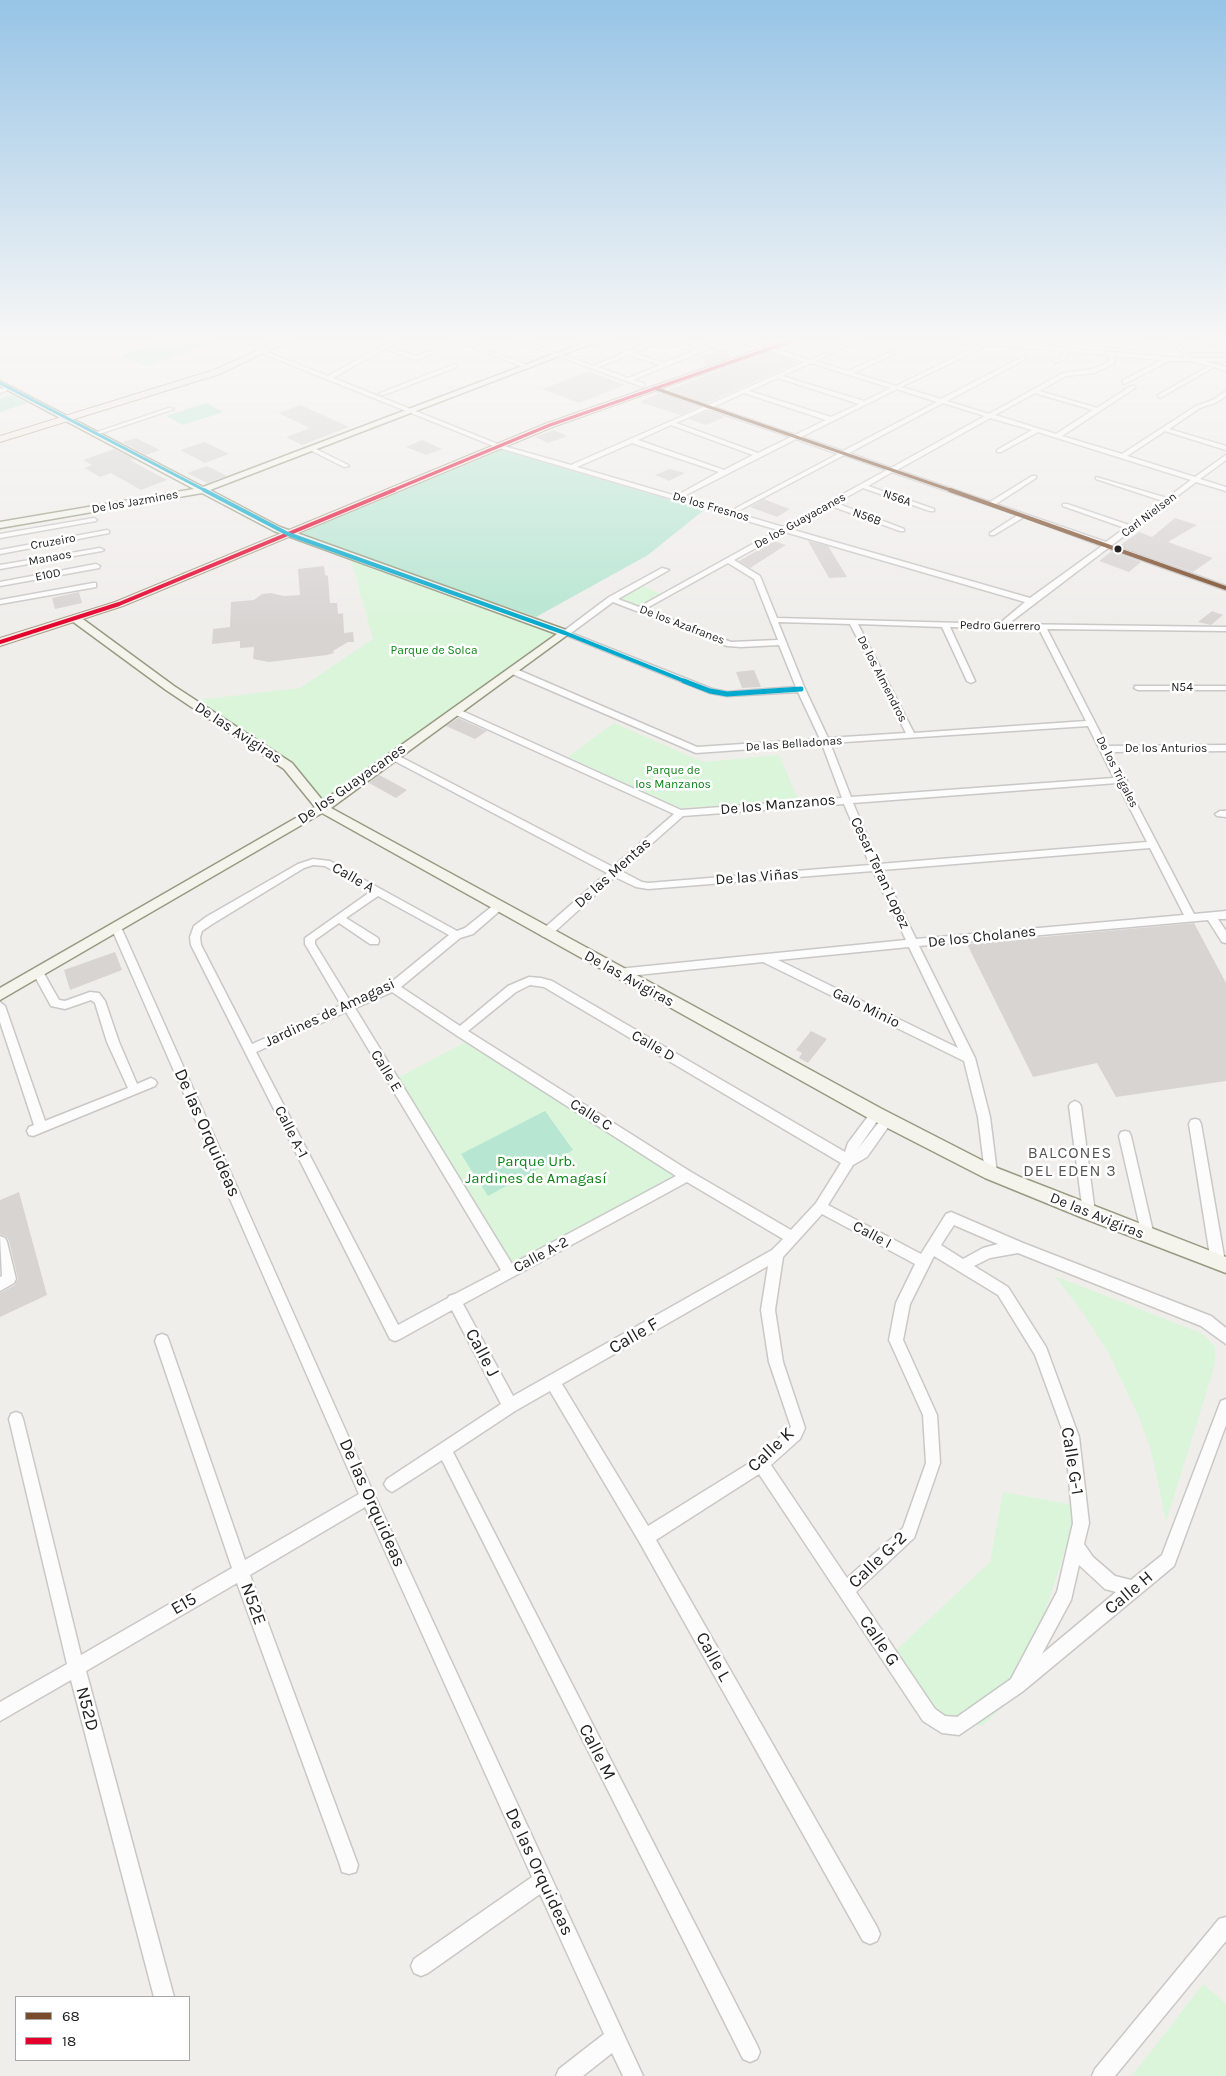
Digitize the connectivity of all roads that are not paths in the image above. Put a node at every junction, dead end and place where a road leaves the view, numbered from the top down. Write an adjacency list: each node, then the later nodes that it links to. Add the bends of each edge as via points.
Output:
1 (100, 435): 37 (street)
2 (350, 435): 21 (street, De los Jazmines)
3 (477, 435): 19 (street, De los Fresnos)
4 (514, 435): 19 (main road)
5 (519, 435): 19 (main road)
6 (643, 435): 18 (street)
7 (703, 435): 24 (street)
8 (788, 435): 17 (street)
9 (798, 435): 17 (street)
10 (876, 435): 23 (street)
11 (957, 435): 30 (street, De los Guayacanes)
12 (1028, 435): 22 (street)
13 (1053, 435): 16 (street)
14 (1155, 435): 25 (street)
15 (1183, 435): 20 (street)
16 (1057, 436): 25 (street)
17 (794, 437): 23 (street); 24 (street)
18 (631, 440): 27 (street); 31 (street)
19 (496, 442): 27 (street, De los Fresnos); 29 (street, De los Fresnos); 54 (main road)
20 (1226, 448)
21 (312, 449): 28 (street); 37 (street, De los Jazmines)
22 (999, 451)
23 (841, 453): 30 (street); 44 (street)
24 (758, 455): 31 (street)
25 (1122, 456): 34 (street)
26 (1226, 457): 34 (street, Carl Nielsen)
27 (579, 464): 29 (street); 38 (street, De los Fresnos)
28 (346, 466)
29 (570, 468): 39 (street, De los Fresnos)
30 (891, 471): 35 (street, De los Guayacanes); 42 (street)
31 (724, 472): 38 (street)
32 (1034, 477): 42 (street)
33 (1098, 478): 40 (street)
34 (1196, 480): 36 (street); 40 (street, Carl Nielsen)
35 (863, 486): 41 (street, De los Guayacanes); 45 (street, N56A)
36 (1226, 489)
37 (202, 490): 49 (street, De los Jazmines); 54 (street)
38 (686, 493): 39 (street); 44 (street, De los Fresnos)
39 (678, 497): 50 (street, De los Fresnos)
40 (1168, 500): 51 (street, Carl Nielsen)
41 (831, 504): 48 (street, De los Guayacanes); 52 (street, N56B)
42 (990, 504): 46 (street)
43 (1065, 505): 51 (street)
44 (738, 508): 48 (street, De los Fresnos)
45 (932, 510)
46 (1023, 515): 55 (street); 59 (street)
47 (94, 520): 56 (street)
48 (794, 524): 50 (street, De los Guayacanes); 57 (street, De los Fresnos)
49 (0, 525)
50 (786, 528): 57 (street, De los Fresnos); 64 (street, De los Guayacanes)
51 (1131, 528): 59 (street, Carl Nielsen)
52 (902, 530)
53 (106, 532): 60 (street, Cruzeiro)
54 (283, 532): 77 (main road); 84 (main road, via 106,601); 85 (street)
55 (992, 534)
56 (0, 536)
57 (838, 540): 73 (street, De los Fresnos)
58 (0, 542): 60 (street)
59 (1107, 546): 71 (street); 73 (street, Carl Nielsen)
60 (16, 549): 62 (street, Cruzeiro); 63 (street)
61 (100, 550): 63 (street, Manaos)
62 (0, 552)
63 (39, 560): 66 (street, Manaos); 68 (street)
64 (730, 561): 76 (street, De los Guayacanes); 78 (street, Cesar Teran Lopez, via 757,578)
65 (96, 566): 68 (street, E10D)
66 (0, 567)
67 (666, 570): 74 (street, De los Guayacanes)
68 (55, 573): 69 (street, E10D); 72 (street)
69 (0, 584)
70 (93, 585): 72 (street)
71 (1226, 588)
72 (54, 592): 75 (street)
73 (1034, 598): 81 (street, Carl Nielsen)
74 (612, 599): 76 (street, De los Azafranes); 85 (street, De los Guayacanes)
75 (0, 602)
76 (640, 609): 87 (street, De los Azafranes, via 734,645)
77 (76, 620): 86 (main road); 102 (street, De las Avigiras, via 170,688 288,766)
78 (774, 620): 79 (street, Pedro Guerrero); 87 (street, Cesar Teran Lopez)
79 (853, 622): 80 (street, Pedro Guerrero); 95 (street, De los Almendros)
80 (945, 625): 81 (street, Pedro Guerrero); 89 (street)
81 (1000, 627): 82 (street, Pedro Guerrero)
82 (1042, 628): 83 (street, Pedro Guerrero); 94 (street, De los Trigales)
83 (1226, 629)
84 (0, 633)
85 (565, 633): 88 (street, De los Guayacanes); 92 (street, via 719,694)
86 (0, 642)
87 (782, 642): 92 (street, Cesar Teran Lopez)
88 (513, 671): 93 (street, De los Guayacanes); 96 (street, De las Belladonas, via 696,750)
89 (971, 681)
90 (1138, 688): 91 (street, N54)
91 (1226, 688)
92 (802, 689): 96 (street, Cesar Teran Lopez)
93 (455, 711): 99 (street, De los Guayacanes); 103 (street, De los Manzanos)
94 (1092, 722): 95 (street, De las Belladonas); 98 (street, De los Trigales)
95 (911, 736): 96 (street, De las Belladonas)
96 (825, 741): 101 (street, Cesar Teran Lopez)
97 (1226, 748): 98 (street, De los Anturios)
98 (1106, 749): 100 (street, De los Trigales)
99 (392, 756): 102 (street, De los Guayacanes); 106 (street, De las Viñas)
100 (1122, 780): 101 (street, De los Manzanos); 104 (street, De los Trigales)
101 (847, 800): 103 (street, De los Manzanos); 105 (street, Cesar Teran Lopez)
102 (322, 808): 108 (street, De las Avigiras); 113 (street, De los Guayacanes)
103 (680, 813): 106 (street, De las Mentas)
104 (1152, 845): 105 (street, De las Viñas); 111 (street, De los Trigales)
105 (876, 868): 106 (street, De las Viñas, via 648,886); 119 (street, Cesar Teran Lopez)
106 (614, 872): 115 (street, De las Mentas)
107 (377, 892): 112 (street, Calle E); 114 (street, Calle A, via 327,863 313,862 301,866); 116 (street, Calle A)
108 (496, 904): 115 (street, De las Avigiras); 116 (street, Jardines de Amagasi, via 469,931)
109 (1226, 915): 110 (street, De los Cholanes)
110 (1211, 916): 111 (street, De los Cholanes); 117 (street)
111 (1190, 917): 119 (street, De los Cholanes)
112 (339, 918): 118 (street); 126 (street, Calle E, via 309,941)
113 (116, 927): 121 (street, De los Guayacanes); 163 (street, De las Orquideas)
114 (198, 929): 128 (street, Calle A-1, via 196,945)
115 (546, 933): 122 (street, De las Avigiras)
116 (456, 935): 123 (street, Jardines de Amagasi)
117 (1226, 938)
118 (374, 941)
119 (912, 944): 120 (street, De los Cholanes); 129 (street, Cesar Teran Lopez)
120 (762, 957): 122 (street, De los Cholanes); 129 (street, Galo Minio)
121 (38, 973): 124 (street, De los Guayacanes); 131 (street, via 55,1003 65,1005 90,996 100,1001 113,1042)
122 (618, 973): 133 (street, De las Avigiras)
123 (393, 987): 126 (street, Jardines de Amagasi); 127 (street, Calle C)
124 (0, 995)
125 (0, 1006): 131 (street, via 37,1129)
126 (349, 1008): 128 (street, Jardines de Amagasi); 150 (street, Calle E)
127 (460, 1032): 136 (street, Calle D, via 512,988 529,981 542,982); 138 (street, Calle C)
128 (249, 1050): 153 (street, Calle A-1)
129 (969, 1058): 137 (street, Cesar Teran Lopez, via 984,1117)
130 (151, 1083): 131 (street)
131 (134, 1089)
132 (1075, 1106): 140 (street)
133 (882, 1116): 136 (street, Calle F, via 863,1153); 137 (street, De las Avigiras)
134 (1195, 1124): 148 (street)
135 (1125, 1136): 141 (street)
136 (849, 1161): 139 (street, Calle F)
137 (992, 1173): 140 (street, De las Avigiras)
138 (687, 1176): 142 (street, Calle C); 150 (street, Calle A-2)
139 (820, 1207): 142 (street, Calle F); 147 (street, Calle I)
140 (1090, 1213): 141 (street, De las Avigiras)
141 (1148, 1236): 148 (street, De las Avigiras)
142 (793, 1238): 146 (street, Calle F)
143 (0, 1242): 151 (street, via 9,1278)
144 (932, 1247): 145 (street, via 951,1218); 147 (street, Calle G-2); 149 (street, Calle G-1)
145 (1018, 1247): 149 (street, via 988,1252); 154 (street, via 1206,1321)
146 (777, 1254): 156 (street, Calle F); 161 (street, Calle K, via 768,1310 776,1362 798,1428)
147 (924, 1262): 168 (street, Calle G-2, via 904,1303 896,1340 930,1415 932,1463 909,1532)
148 (1222, 1264)
149 (962, 1266): 165 (street, Calle G-1, via 1002,1291 1041,1352 1072,1436 1081,1523)
150 (509, 1272): 152 (street, Calle A-2)
151 (0, 1285)
152 (454, 1300): 153 (street, Calle A-2); 157 (street, Calle J)
153 (395, 1334)
154 (1226, 1337)
155 (162, 1341): 166 (street, N52E)
156 (552, 1382): 157 (street, Calle F); 164 (street, Calle L)
157 (510, 1406): 160 (street, Calle F)
158 (1226, 1406): 167 (street, Calle H, via 1168,1560)
159 (16, 1419): 169 (street, N52D)
160 (445, 1451): 162 (street, Calle F); 180 (street, Calle M)
161 (761, 1464): 164 (street, Calle K); 168 (street, Calle G)
162 (392, 1484)
163 (368, 1497): 166 (street, E15); 174 (street, De las Orquideas)
164 (646, 1538): 176 (street, Calle L)
165 (1076, 1545): 167 (street, via 1087,1563 1111,1583); 170 (street, Calle G-1, via 1065,1594)
166 (241, 1572): 169 (street, E15); 173 (street, N52E)
167 (1135, 1589): 170 (street, Calle H)
168 (845, 1591): 172 (street, Calle G, via 929,1715 942,1724)
169 (76, 1667): 171 (street, E15); 178 (street, N52D)
170 (1016, 1686): 172 (street, Calle H)
171 (0, 1712)
172 (959, 1726)
173 (349, 1864)
174 (543, 1881): 177 (street); 179 (street, De las Orquideas)
175 (1226, 1926): 183 (street)
176 (870, 1934)
177 (422, 1966)
178 (164, 1996)
179 (615, 2036): 181 (street); 182 (street, De las Orquideas)
180 (750, 2052)
181 (566, 2076)
182 (633, 2076)
183 (1102, 2076)

